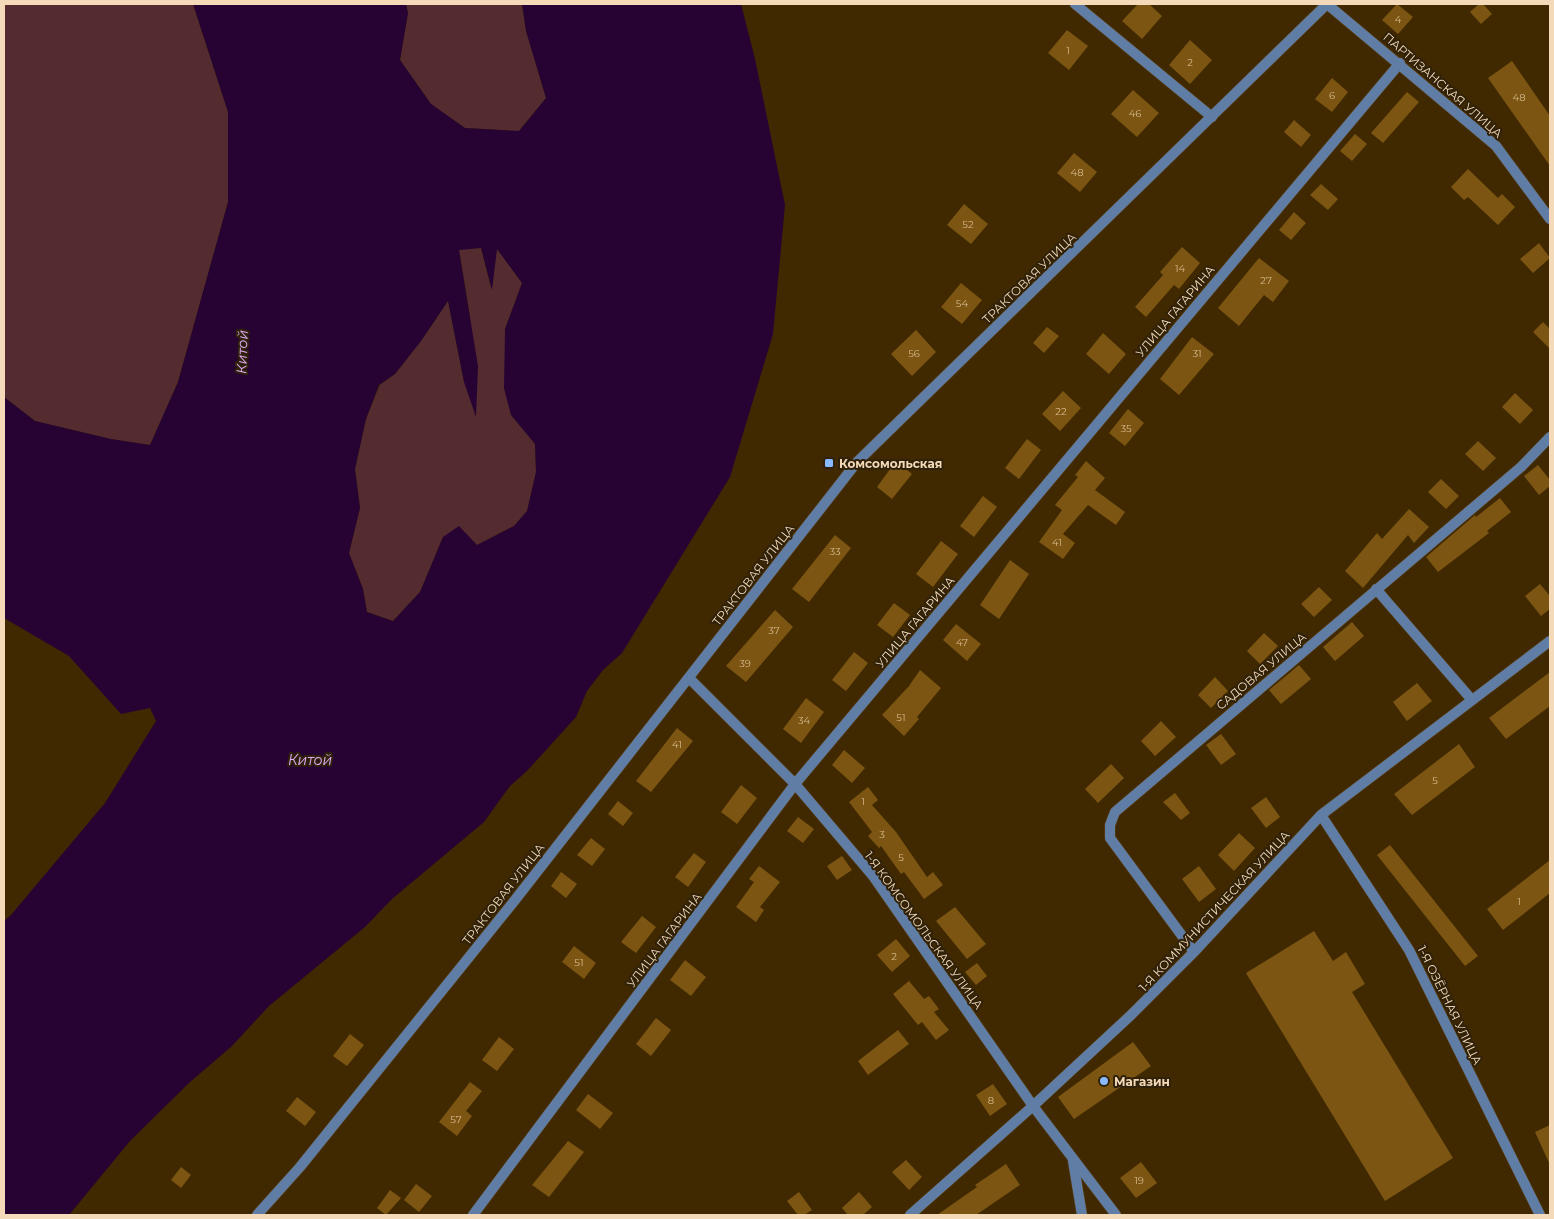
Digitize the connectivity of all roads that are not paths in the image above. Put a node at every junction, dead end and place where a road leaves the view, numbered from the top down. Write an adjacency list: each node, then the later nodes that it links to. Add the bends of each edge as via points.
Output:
1 (1075, 4): 4 (street)
2 (1327, 4): 3 (street, ПАРТИЗАНСКАЯ УЛИЦА); 4 (street, ТРАКТОВАЯ УЛИЦА)
3 (1400, 63): 5 (street, ПАРТИЗАНСКАЯ УЛИЦА, via 1496,146); 11 (street, УЛИЦА ГАГАРИНА)
4 (1212, 117): 9 (street, ТРАКТОВАЯ УЛИЦА, via 857,462)
5 (1550, 219)
6 (1550, 437): 7 (street, САДОВАЯ УЛИЦА, via 1520,467)
7 (1376, 589): 10 (street); 13 (street, САДОВАЯ УЛИЦА, via 1115,812 1110,838)
8 (1550, 641): 10 (street, 1-Я КОММУНИСТИЧЕСКАЯ УЛИЦА)
9 (688, 678): 11 (street, 1-Я КОМСОМОЛЬСКАЯ УЛИЦА); 16 (street, ТРАКТОВАЯ УЛИЦА, via 509,908 300,1167)
10 (1472, 700): 12 (street, 1-Я КОММУНИСТИЧЕСКАЯ УЛИЦА)
11 (795, 784): 14 (street, 1-Я КОМСОМОЛЬСКАЯ УЛИЦА, via 873,876); 17 (street, УЛИЦА ГАГАРИНА)
12 (1321, 815): 13 (street, 1-Я КОММУНИСТИЧЕСКАЯ УЛИЦА); 21 (street, 1-Я ОЗЁРНАЯ УЛИЦА, via 1409,950)
13 (1194, 952): 14 (street, 1-Я КОММУНИСТИЧЕСКАЯ УЛИЦА)
14 (1033, 1106): 15 (street, 1-Я КОМСОМОЛЬСКАЯ УЛИЦА); 18 (street, 1-Я КОММУНИСТИЧЕСКАЯ УЛИЦА)
15 (1072, 1157): 19 (street); 20 (street, 1-Я КОМСОМОЛЬСКАЯ УЛИЦА)
16 (257, 1215)
17 (473, 1215)
18 (910, 1215)
19 (1082, 1215)
20 (1116, 1215)
21 (1540, 1215)

